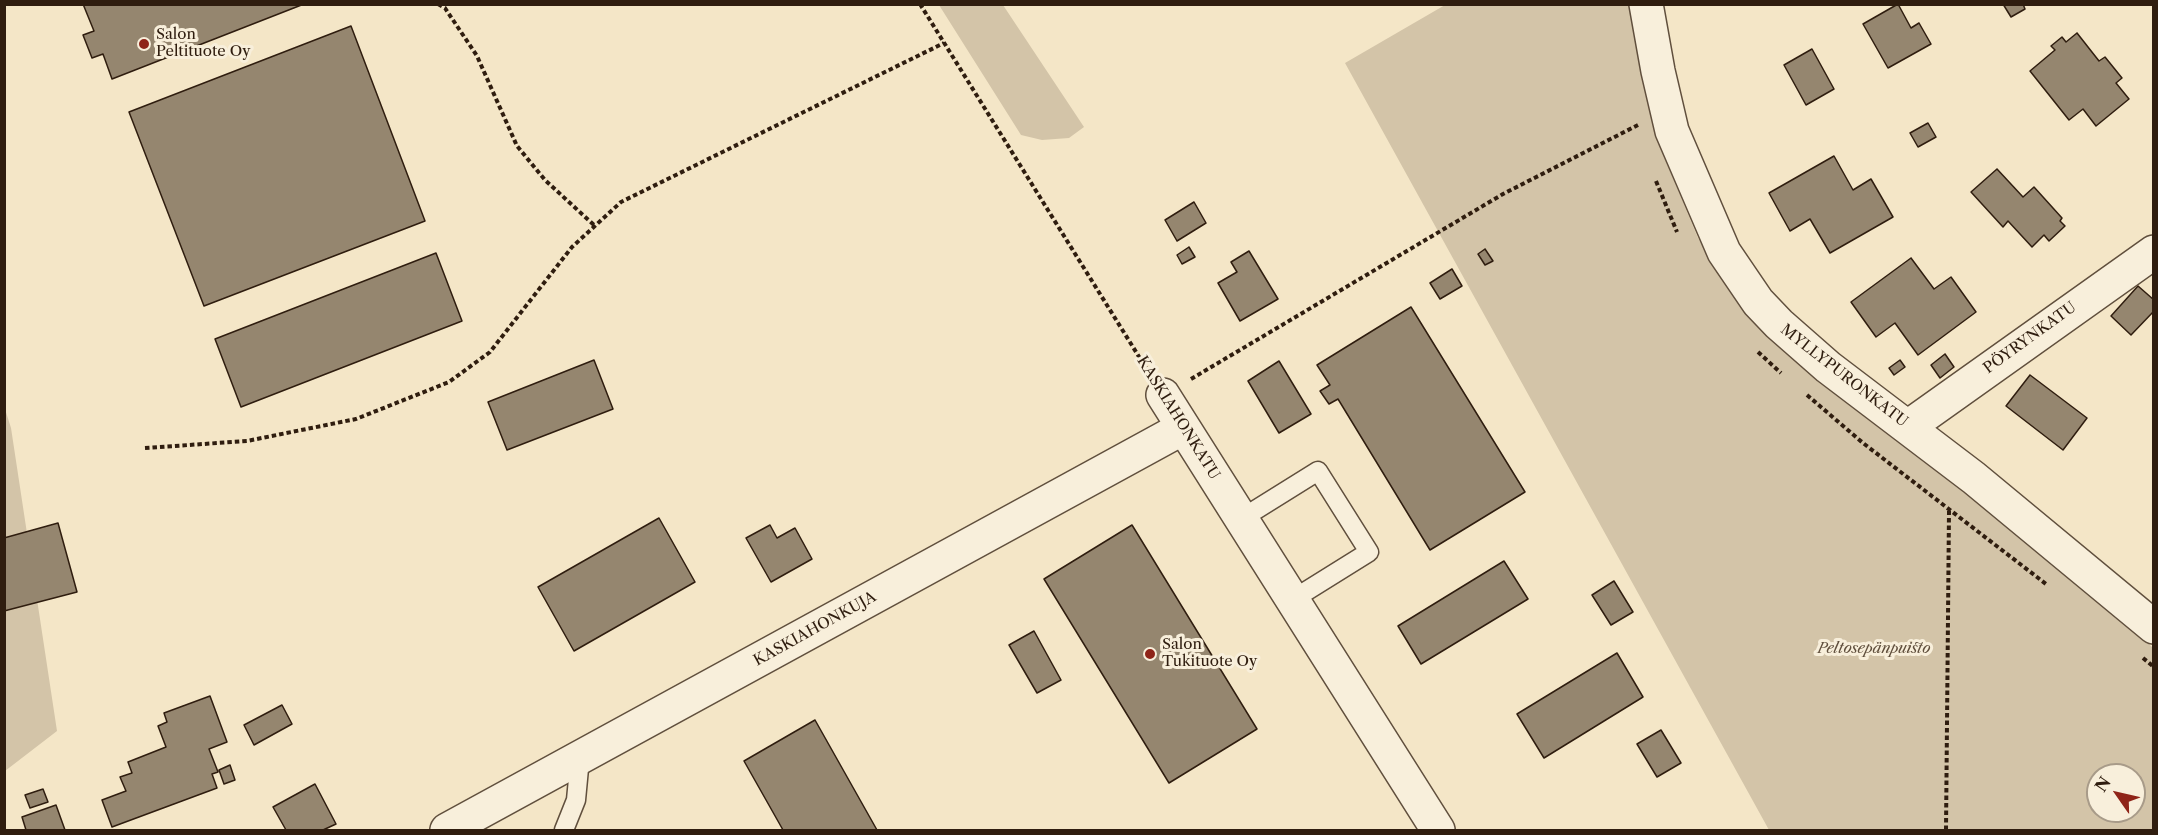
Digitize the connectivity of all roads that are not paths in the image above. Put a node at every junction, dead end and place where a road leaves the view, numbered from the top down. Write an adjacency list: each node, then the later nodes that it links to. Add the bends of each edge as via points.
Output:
1 (1646, 4): 4 (street, MYLLYPURONKATU, via 1672,131 1734,269 1786,331)
2 (2154, 252): 4 (street, PÖYRYNKATU)
3 (1163, 395): 5 (street, KASKIAHONKATU)
4 (1908, 427): 8 (street, MYLLYPURONKATU)
5 (1184, 428): 6 (street, KASKIAHONKATU); 9 (street, KASKIAHONKUJA)
6 (1241, 519): 7 (street, KASKIAHONKATU); 7 (lane, via 1318,471 1369,552)
7 (1292, 600): 12 (street, KASKIAHONKATU)
8 (2154, 627)
9 (580, 758): 10 (street, KASKIAHONKUJA); 11 (lane, via 576,800)
10 (447, 831)
11 (564, 831)
12 (1438, 831)

